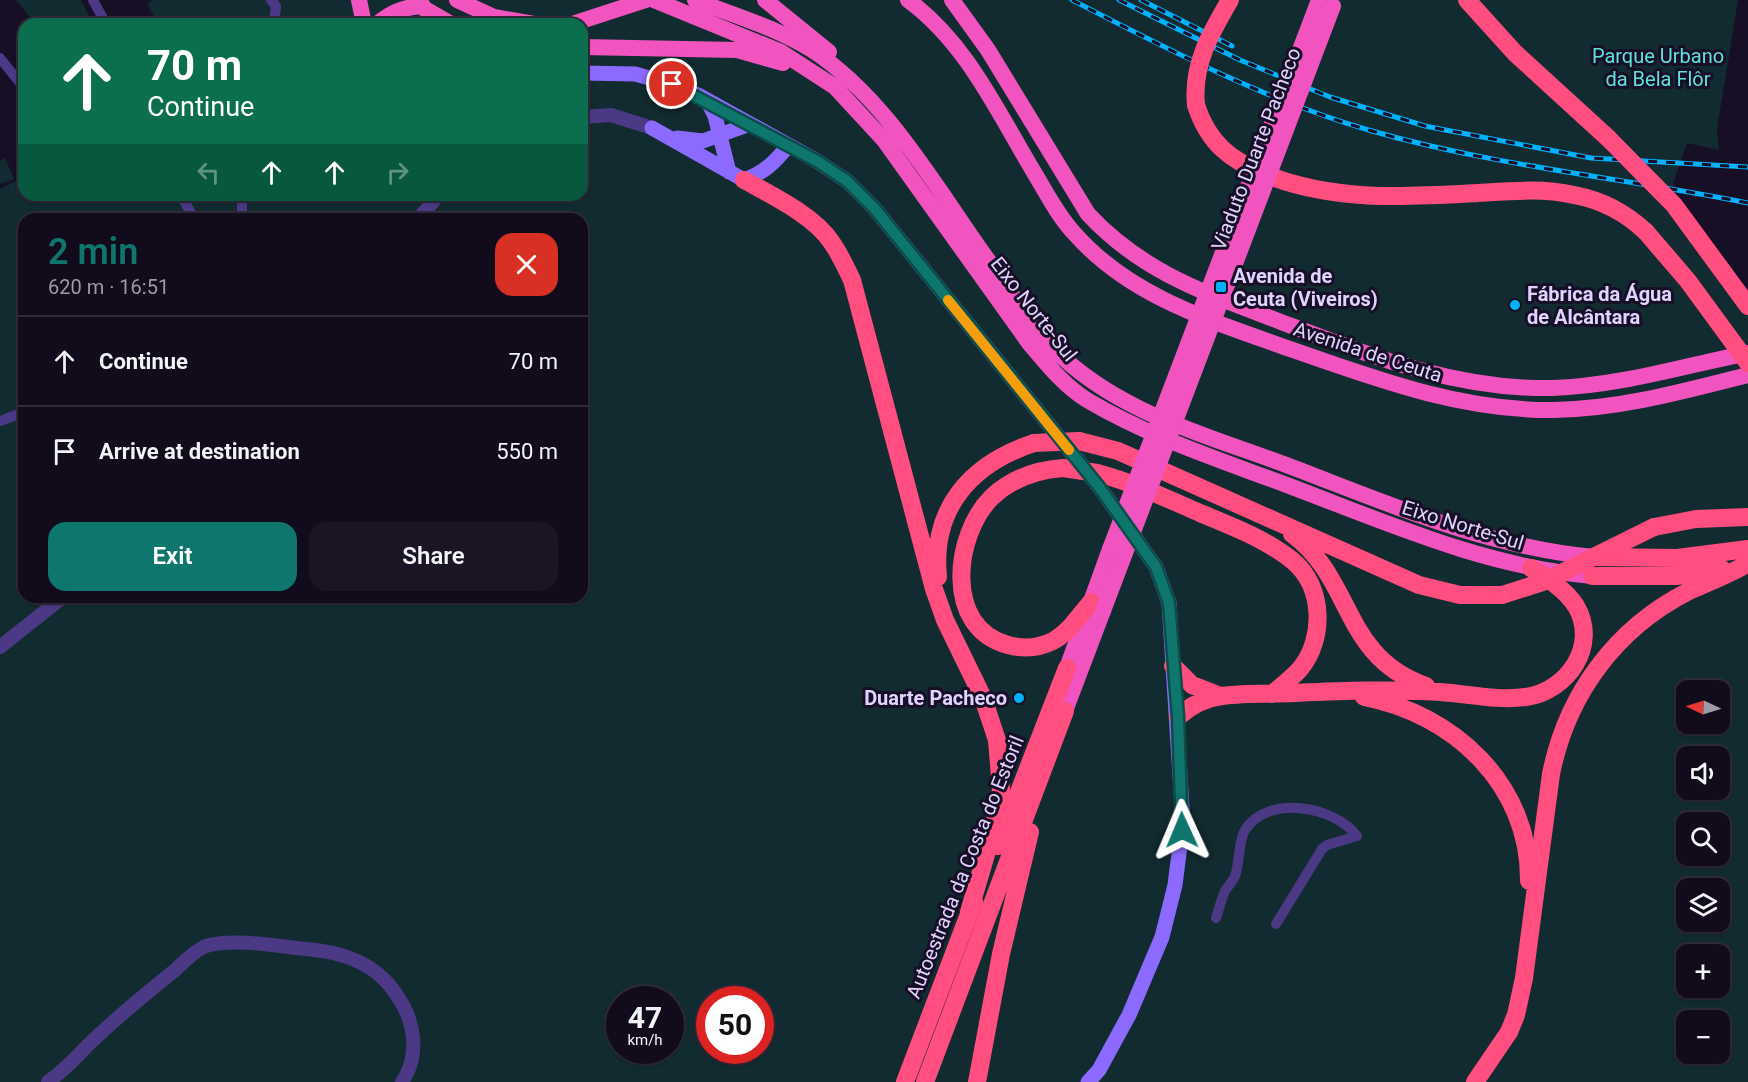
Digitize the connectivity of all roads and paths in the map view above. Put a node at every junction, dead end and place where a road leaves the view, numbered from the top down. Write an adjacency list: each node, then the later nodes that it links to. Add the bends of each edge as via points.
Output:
1 (93, 0): 15 (street)
2 (271, 0): 16 (street, via 276,6)
3 (358, 0): 17 (highway)
4 (457, 0): 20 (highway)
5 (646, 0): 21 (highway)
6 (654, 0): 28 (highway, Eixo Norte-Sul, via 789,56)
7 (695, 0): 28 (highway, Eixo Norte-Sul, via 774,29 812,51)
8 (765, 0): 28 (highway, via 821,45)
9 (908, 0): 25 (highway, Avenida de Ceuta, via 933,19)
10 (952, 0): 23 (highway, Avenida de Ceuta)
11 (1230, 0): 42 (highway, bridge, via 1200,57 1196,105 1213,141 1232,159 1305,188 1386,197 1553,192 1606,205 1646,232 1688,281)
12 (1467, 0): 40 (highway, bridge, via 1515,53 1674,205)
13 (1329, 2): 54 (highway, Viaduto Duarte Pacheco, bridge); 54 (highway, Viaduto Duarte Pacheco, bridge)
14 (416, 3): 18 (highway); 19 (highway)
15 (103, 18)
16 (275, 18)
17 (362, 18)
18 (384, 18)
19 (441, 18)
20 (500, 18)
21 (588, 19)
22 (588, 47): 28 (highway, via 737,50 782,63)
23 (988, 50): 25 (highway); 36 (highway, Avenida de Ceuta)
24 (0, 58): 27 (street)
25 (969, 63): 38 (highway, Avenida de Ceuta)
26 (588, 72): 29 (main road, via 635,74 672,84)
27 (18, 80)
28 (852, 93): 50 (highway, Eixo Norte-Sul, via 894,129 1052,347 1090,382 1145,412 1474,534 1544,552); 52 (highway, Eixo Norte-Sul, via 1029,343 1052,371 1085,399 1136,426 1255,473 1448,546)
29 (706, 100): 31 (main road); 33 (main road)
30 (588, 117): 32 (street, via 610,116)
31 (750, 124): 33 (main road); 34 (main road)
32 (652, 128): 33 (main road, via 692,142); 35 (main road)
33 (720, 136): 35 (main road)
34 (788, 146): 35 (main road, via 776,162 759,174); 58 (main road, via 847,181 875,209 1100,488 1156,567 1164,585)
35 (736, 176): 56 (highway, via 822,230 852,280 934,589)
36 (1074, 193): 38 (highway); 44 (highway, Avenida de Ceuta, via 1108,235 1150,267 1185,285 1390,363 1465,381)
37 (434, 201): 39 (street)
38 (1054, 207): 45 (highway, Avenida de Ceuta, via 1090,250 1129,282 1182,309 1383,382 1441,398)
39 (423, 213)
40 (1748, 306)
41 (1748, 352): 44 (highway, Avenida de Ceuta, via 1609,384)
42 (1748, 363)
43 (1748, 375): 45 (highway, Avenida de Ceuta, via 1615,405)
44 (1550, 388): 45 (highway)
45 (1552, 410)
46 (18, 414): 47 (street)
47 (0, 421)
48 (1748, 517): 49 (highway, bridge, via 1696,519 1654,527 1543,582 1502,595 1474,596 1440,592)
49 (1270, 518): 56 (highway, bridge, via 1118,452 1079,441 1034,443 996,459 972,477 949,510 938,568); 61 (highway, via 1318,559 1358,633 1378,659 1404,677)
50 (1594, 557): 51 (highway)
51 (1748, 559): 53 (highway, via 1676,576); 69 (highway, via 1673,600 1631,630 1597,667 1573,705 1551,774 1520,999 1509,1032)
52 (1531, 568): 53 (highway, Eixo Norte-Sul); 61 (highway, via 1562,591 1579,614 1584,639 1572,670 1551,688 1528,697)
53 (1592, 576)
54 (1096, 600): 59 (highway, Viaduto Duarte Pacheco); 62 (highway, bridge, via 1052,641 1027,648 989,637 971,616 965,601 962,555 966,538 991,498 1012,481 1038,471 1063,468 1097,473 1147,490 1285,555 1305,575 1316,603 1315,639 1300,669); 64 (highway, Viaduto Duarte Pacheco)
55 (55, 603): 57 (street)
56 (954, 639): 66 (highway, via 988,711 1001,768 993,831)
57 (0, 647)
58 (1173, 666): 63 (highway, via 1192,685); 65 (main road)
59 (1067, 668): 66 (highway, Autoestrada da Costa do Estoril, via 1005,832)
60 (1333, 691): 61 (highway, via 1390,689); 62 (highway); 69 (highway, via 1396,704 1449,730 1484,761 1513,807 1529,867 1527,918 1516,992)
61 (1445, 693)
62 (1272, 694): 63 (highway)
63 (1220, 696): 65 (highway, via 1191,705)
64 (1065, 711): 73 (highway, Autoestrada da Costa do Estoril); 74 (highway, via 1015,890)
65 (1178, 717): 75 (main road, via 1182,830 1175,885 1161,937 1129,1015 1104,1062)
66 (969, 912): 72 (highway, Autoestrada da Costa do Estoril)
67 (1216, 918): 68 (street, via 1225,891 1235,877 1244,832 1259,818 1301,808 1349,825 1357,836 1322,849)
68 (1276, 924)
69 (1499, 1046): 76 (highway)
70 (48, 1082): 71 (street, via 144,995 203,947 215,944 328,951 374,969 398,996 410,1019 414,1042)
71 (402, 1082)
72 (905, 1082)
73 (925, 1082)
74 (977, 1082)
75 (1088, 1082)
76 (1475, 1082)

